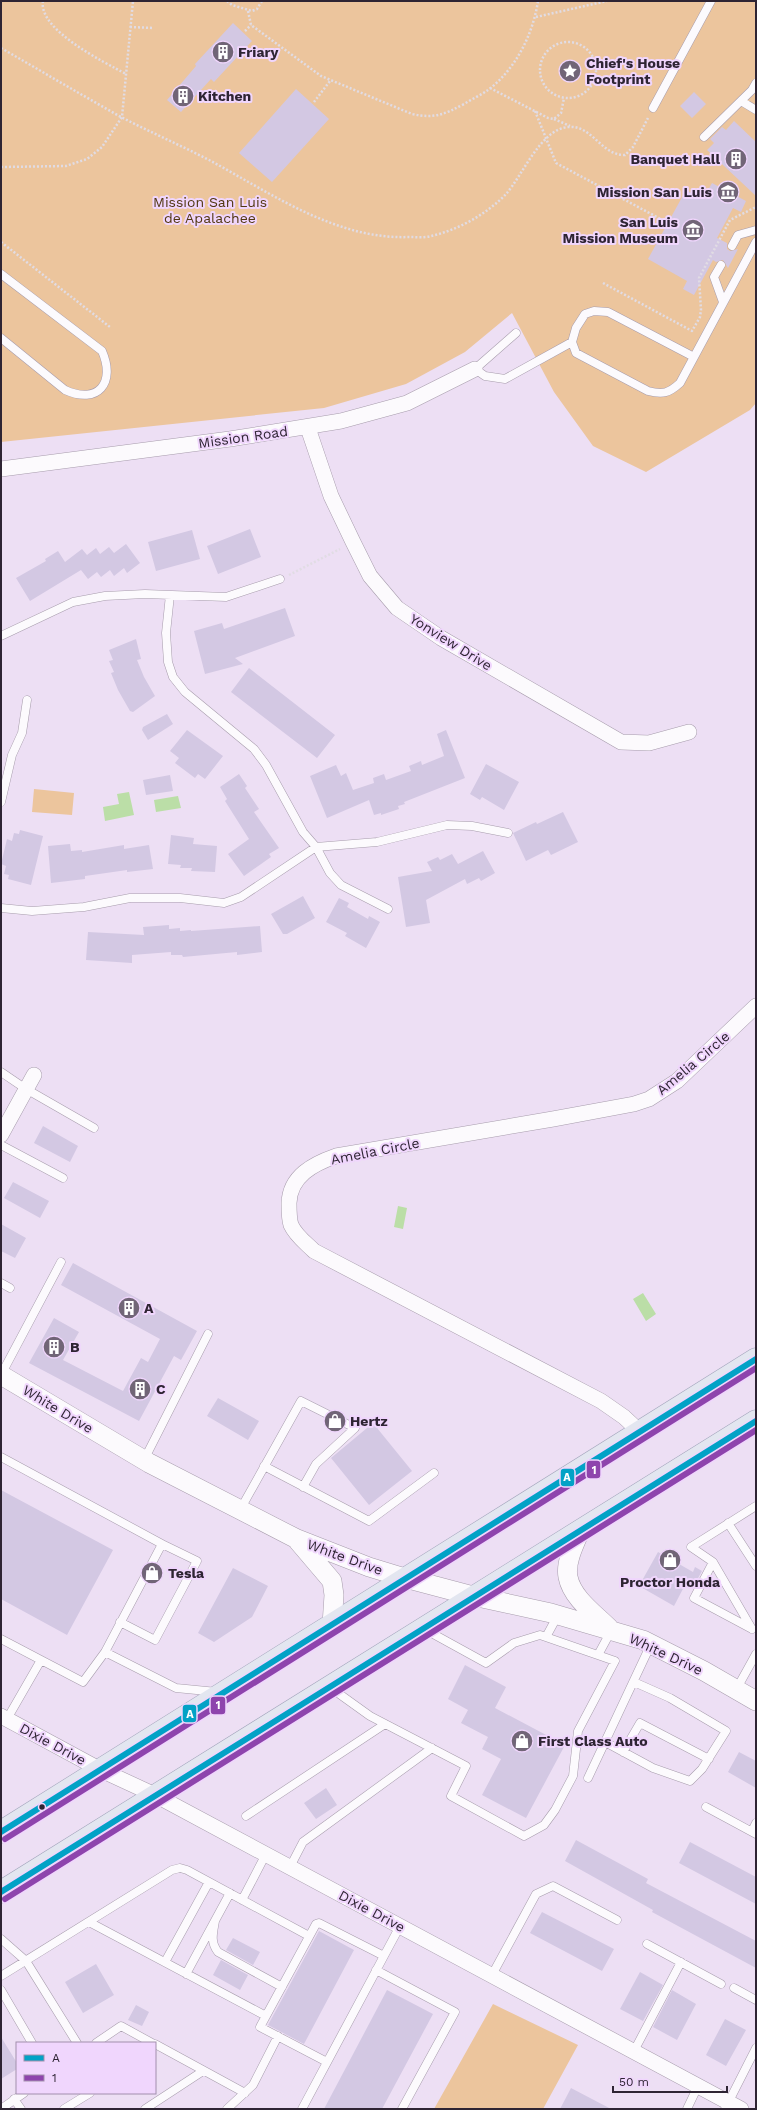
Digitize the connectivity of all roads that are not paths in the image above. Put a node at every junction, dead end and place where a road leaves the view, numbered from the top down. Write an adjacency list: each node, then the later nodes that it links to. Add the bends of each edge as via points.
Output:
1 (711, 1): 4 (lane)
2 (756, 83): 3 (lane)
3 (740, 102): 5 (lane); 6 (lane)
4 (652, 108)
5 (756, 110)
6 (704, 138)
7 (756, 230): 9 (lane, via 738,235)
8 (756, 242): 12 (lane)
9 (732, 246)
10 (722, 265): 12 (lane, via 714,277)
11 (1, 274): 14 (lane, via 102,351 108,364 103,386 88,396 77,396 65,390)
12 (723, 302): 16 (lane)
13 (516, 334): 17 (lane)
14 (1, 338)
15 (572, 342): 16 (lane, via 584,314 594,311 608,312); 16 (lane, via 576,353 648,391 660,394 669,392 680,383); 17 (lane, via 505,379 485,376)
16 (694, 357)
17 (475, 369): 18 (street, Mission Road, via 407,403 372,414)
18 (308, 428): 19 (street, Mission Road); 24 (street, Yonview Drive, via 331,496 353,542 370,576 397,608 419,625 622,742 649,743)
19 (1, 469)
20 (280, 580): 21 (lane, via 226,597)
21 (170, 595): 22 (lane, via 105,596 73,602); 27 (lane, via 166,633 168,662 173,677 185,692 254,749 266,765 303,832)
22 (1, 636)
23 (26, 700): 25 (lane, via 22,733 12,755)
24 (689, 732)
25 (1, 802)
26 (508, 833): 27 (lane, via 472,826 447,826 377,842)
27 (316, 846): 28 (lane, via 240,897 224,903 180,898 137,898 84,907 32,911); 29 (lane, via 330,873 341,885)
28 (1, 908)
29 (388, 909)
30 (756, 1006): 45 (street, Amelia Circle, via 677,1081 650,1099 553,1119 336,1156 304,1171 295,1182 289,1196 291,1225 314,1251 600,1401)
31 (1, 1072): 33 (lane)
32 (34, 1075): 33 (street)
33 (26, 1089): 34 (lane); 35 (street)
34 (94, 1128)
35 (1, 1135)
36 (1, 1145): 37 (lane)
37 (63, 1178)
38 (61, 1262): 43 (lane)
39 (1, 1283): 40 (lane)
40 (10, 1288)
41 (208, 1334): 47 (lane)
42 (756, 1359): 45 (main road)
43 (1, 1375): 47 (street, White Drive)
44 (756, 1421): 54 (main road)
45 (639, 1431): 59 (main road)
46 (1, 1457): 56 (lane)
47 (143, 1460): 52 (street, White Drive)
48 (264, 1466): 50 (lane); 50 (lane, via 300,1401 355,1428 316,1464); 52 (lane)
49 (434, 1473): 50 (lane, via 369,1521)
50 (303, 1487)
51 (756, 1506): 53 (lane)
52 (240, 1510): 55 (street, White Drive)
53 (728, 1524): 57 (lane, via 690,1547); 58 (lane)
54 (581, 1529): 60 (main road); 66 (street, via 572,1552 567,1576 580,1600)
55 (295, 1538): 59 (street, White Drive, via 368,1567); 63 (street, via 332,1582)
56 (162, 1544): 62 (lane); 62 (lane, via 197,1561 155,1640)
57 (713, 1562): 65 (lane); 65 (lane, via 694,1598)
58 (756, 1566)
59 (405, 1578): 60 (street, White Drive); 63 (main road)
60 (473, 1596): 61 (street, White Drive); 64 (main road)
61 (558, 1615): 66 (street, White Drive); 67 (lane)
62 (120, 1622): 70 (lane)
63 (332, 1625): 77 (main road)
64 (422, 1628): 67 (lane, via 486,1664 514,1643 540,1635); 75 (main road)
65 (754, 1630)
66 (611, 1631): 69 (street, White Drive); 72 (lane)
67 (546, 1637): 72 (lane)
68 (1, 1640): 73 (lane)
69 (651, 1644): 74 (lane); 76 (street, White Drive)
70 (105, 1652): 73 (lane, via 83,1682); 77 (lane, via 176,1688)
71 (756, 1654): 76 (lane)
72 (598, 1655): 82 (lane, via 615,1661 578,1731 573,1776 544,1825 537,1829 524,1836 450,1796 466,1766)
73 (41, 1660): 79 (lane)
74 (634, 1682): 81 (lane); 84 (lane, via 670,1698 726,1731)
75 (328, 1686): 80 (lane); 87 (main road)
76 (736, 1690): 78 (street, White Drive)
77 (221, 1692): 85 (main road)
78 (756, 1701)
79 (4, 1718): 85 (street, Dixie Drive)
80 (385, 1724): 82 (lane); 89 (lane)
81 (605, 1742): 83 (lane); 86 (lane)
82 (432, 1748): 94 (lane, via 303,1842)
83 (623, 1752): 84 (lane, via 652,1768 690,1781); 84 (lane, via 640,1723)
84 (710, 1759)
85 (101, 1770): 87 (street, Dixie Drive); 91 (main road)
86 (588, 1778)
87 (155, 1795): 93 (street, Dixie Drive); 96 (main road)
88 (706, 1806): 92 (lane)
89 (246, 1816)
90 (756, 1823): 92 (lane)
91 (1, 1832)
92 (754, 1832)
93 (266, 1854): 94 (street, Dixie Drive); 98 (lane)
94 (290, 1867): 102 (street, Dixie Drive)
95 (209, 1882): 97 (lane); 101 (lane, via 188,1870 172,1870); 108 (lane)
96 (1, 1892)
97 (230, 1893): 98 (lane); 100 (lane)
98 (242, 1900): 103 (lane)
99 (617, 1920): 112 (lane, via 553,1886 536,1894)
100 (215, 1921): 111 (lane); 115 (lane, via 212,1939 213,1946 218,1952)
101 (89, 1922): 107 (lane); 108 (lane)
102 (400, 1926): 106 (lane); 112 (street, Dixie Drive)
103 (309, 1936): 106 (lane, via 319,1923); 115 (lane)
104 (1, 1939): 107 (lane)
105 (647, 1944): 109 (lane)
106 (384, 1956): 110 (lane)
107 (26, 1962): 113 (lane); 122 (lane)
108 (164, 1962): 111 (lane)
109 (681, 1962): 114 (lane); 127 (lane)
110 (376, 1970): 128 (lane); 142 (lane, via 455,2012)
111 (186, 1974): 119 (lane)
112 (492, 1975): 127 (street, Dixie Drive)
113 (1, 1976)
114 (721, 1984)
115 (282, 1987): 119 (lane)
116 (734, 1988): 118 (lane)
117 (1, 1990): 121 (lane)
118 (756, 2000)
119 (266, 2016): 120 (lane, via 260,2026)
120 (278, 2036): 128 (lane); 131 (lane, via 253,2085)
121 (31, 2042)
122 (76, 2042)
123 (97, 2042): 124 (lane, via 121,2026)
124 (150, 2042)
125 (157, 2048): 129 (lane)
126 (756, 2048): 135 (lane)
127 (634, 2052): 130 (street, Dixie Drive)
128 (327, 2062): 141 (lane)
129 (204, 2071): 131 (lane); 139 (lane)
130 (698, 2086): 135 (street, Dixie Drive); 143 (lane)
131 (245, 2093): 140 (lane)
132 (23, 2094): 134 (lane)
133 (88, 2094): 138 (lane)
134 (14, 2100): 136 (lane); 137 (lane)
135 (731, 2107)
136 (1, 2109)
137 (21, 2109)
138 (64, 2109)
139 (145, 2109)
140 (227, 2109)
141 (302, 2109)
142 (402, 2109)
143 (687, 2109)

